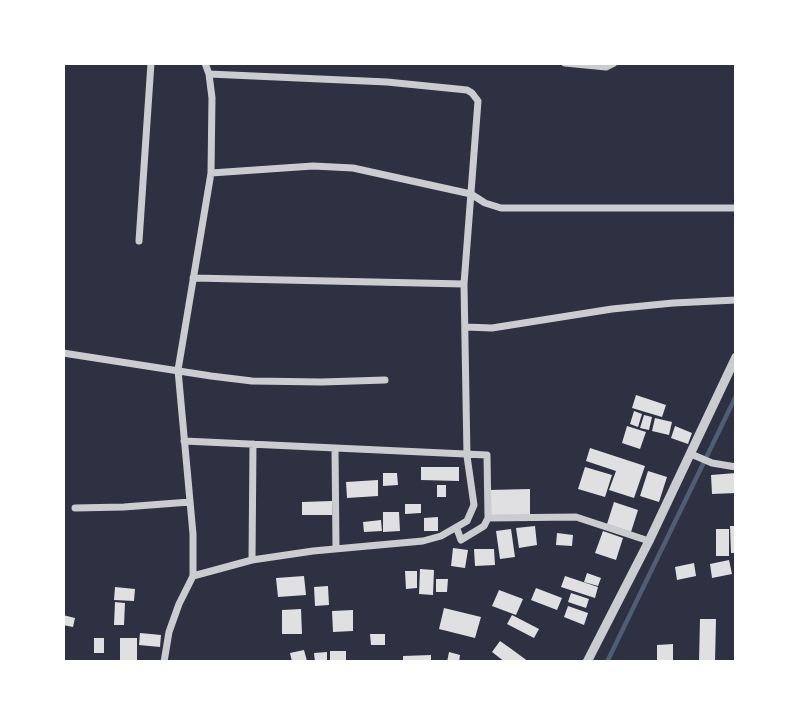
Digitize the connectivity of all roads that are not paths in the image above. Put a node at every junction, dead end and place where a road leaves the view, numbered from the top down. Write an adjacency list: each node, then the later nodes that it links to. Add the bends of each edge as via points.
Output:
1 (151, 63): 9 (street)
2 (205, 63): 5 (street)
3 (565, 63): 4 (street, via 606,67)
4 (614, 63)
5 (209, 74): 6 (street); 7 (street, via 467,90 478,101)
6 (211, 173): 7 (street, via 353,168); 10 (street)
7 (471, 194): 8 (street, via 501,208); 11 (street)
8 (736, 208)
9 (139, 241)
10 (193, 278): 11 (street); 16 (street)
11 (464, 284): 13 (street)
12 (736, 300): 13 (street, via 612,309 492,328)
13 (465, 327): 22 (street)
14 (63, 353): 16 (street)
15 (736, 357): 21 (street)
16 (178, 370): 17 (street, via 252,380); 18 (street)
17 (385, 380)
18 (184, 441): 19 (street); 24 (street)
19 (253, 444): 20 (street); 30 (street)
20 (335, 447): 22 (street); 29 (street)
21 (691, 454): 23 (street); 28 (street)
22 (467, 456): 26 (street, via 487,455); 27 (street, via 474,505 467,521)
23 (736, 467)
24 (190, 502): 25 (street); 31 (street)
25 (75, 508)
26 (488, 518): 27 (street, via 484,526 461,540); 28 (street, via 576,517)
27 (457, 529): 29 (street, via 423,541)
28 (649, 541): 33 (street)
29 (336, 548): 30 (street)
30 (252, 560): 31 (street)
31 (193, 576): 32 (street, via 172,623)
32 (164, 662)
33 (587, 662)

